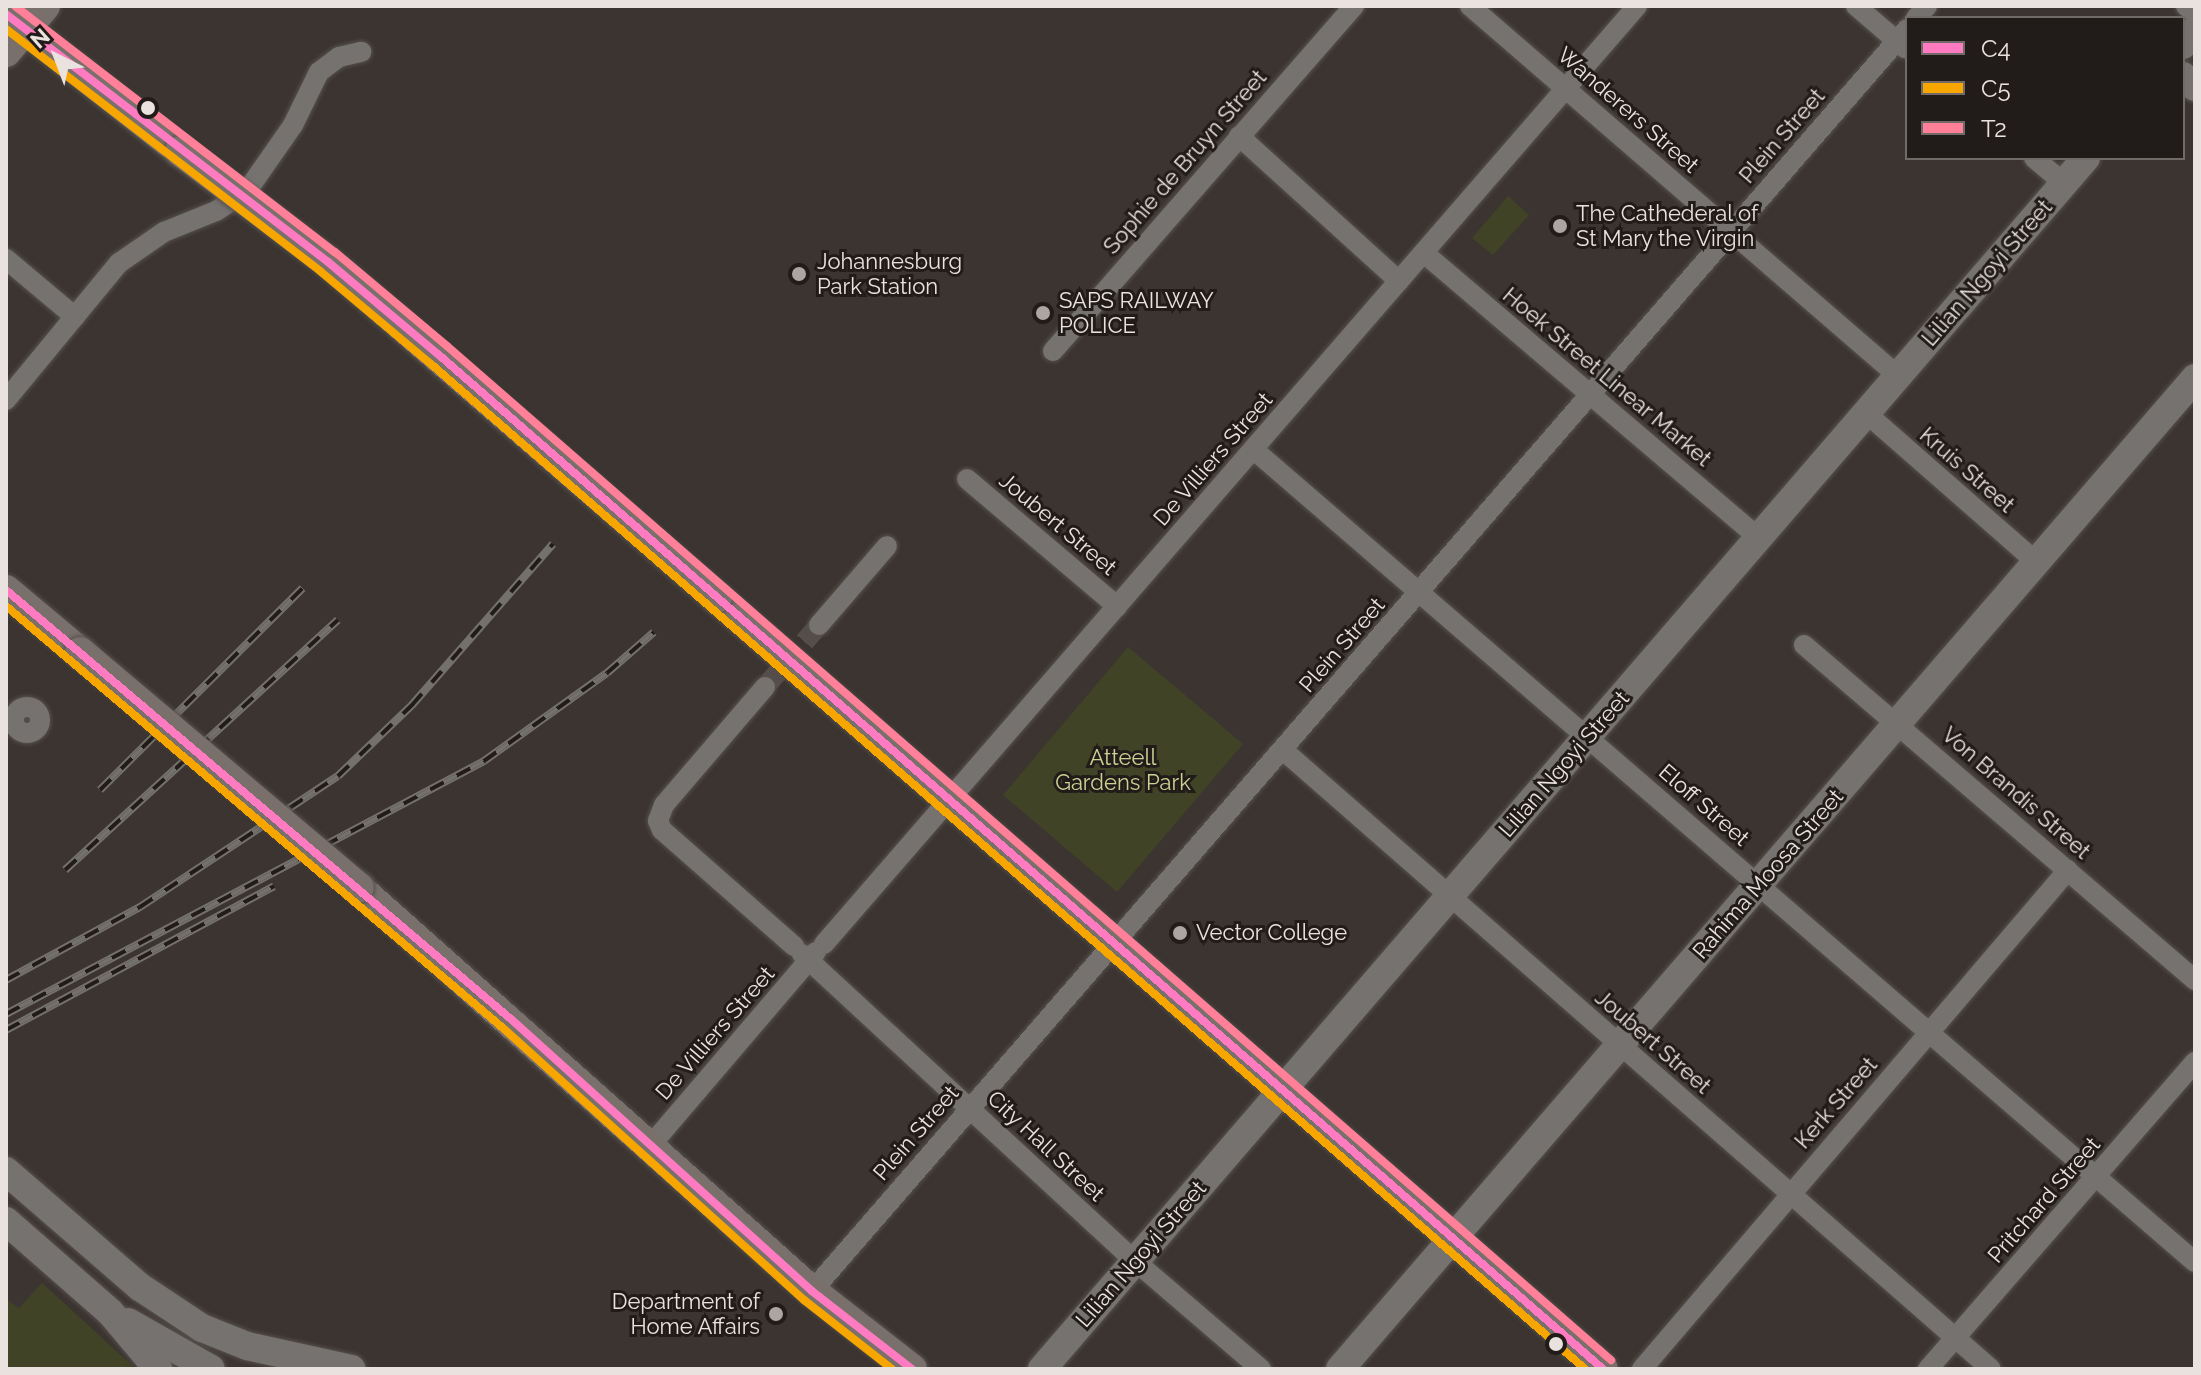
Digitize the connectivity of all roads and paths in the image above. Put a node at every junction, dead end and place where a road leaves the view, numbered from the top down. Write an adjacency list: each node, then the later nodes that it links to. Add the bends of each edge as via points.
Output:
1 (45, 6): 8 (main road)
2 (1354, 6): 13 (street, Sophie de Bruyn Street)
3 (1470, 6): 12 (street, Wanderers Street)
4 (1637, 6): 12 (street, De Villiers Street)
5 (1856, 6): 9 (street)
6 (2186, 6): 7 (street)
7 (2195, 13)
8 (16, 22): 10 (main road); 42 (main road, bridge, via 328,262)
9 (1904, 40): 17 (street, Plein Street)
10 (6, 52)
11 (361, 52): 21 (street, via 339,57 319,72 293,125 247,191 141,245)
12 (1567, 88): 17 (street, Wanderers Street); 18 (street, De Villiers Street)
13 (1239, 136): 20 (street); 22 (street, Sophie de Bruyn Street)
14 (2036, 160): 16 (street)
15 (2084, 160): 16 (street, Lilian Ngoyi Street)
16 (2064, 183): 23 (street, Lilian Ngoyi Street)
17 (1731, 232): 23 (street, Wanderers Street); 25 (street, Plein Street)
18 (1424, 253): 20 (street, De Villiers Street); 25 (street, Hoek Street Linear Market)
19 (6, 259): 21 (street)
20 (1399, 281): 28 (street, De Villiers Street)
21 (75, 317): 26 (street)
22 (1053, 351)
23 (1898, 376): 27 (street, Lilian Ngoyi Street)
24 (2195, 378): 32 (street, Rahima Moosa Street)
25 (1590, 395): 30 (street, Hoek Street Linear Market); 34 (street, Plein Street)
26 (6, 400)
27 (1866, 413): 30 (street, Lilian Ngoyi Street); 32 (street, Kruis Street)
28 (1253, 449): 34 (street, Eloff Street); 35 (street, De Villiers Street)
29 (967, 479): 35 (street, Joubert Street)
30 (1759, 538): 40 (street, Lilian Ngoyi Street)
31 (887, 546): 36 (street)
32 (2036, 562): 39 (street, Rahima Moosa Street)
33 (6, 590): 54 (main road, bridge, via 359,888)
34 (1419, 593): 40 (street, Eloff Street); 41 (street, Plein Street)
35 (1117, 606): 42 (street, De Villiers Street)
36 (819, 625)
37 (1804, 645): 39 (street, Von Brandis Street)
38 (765, 687): 47 (street, City Hall Street, via 664,805 658,821 662,830)
39 (1898, 722): 43 (street, Von Brandis Street); 44 (street, Rahima Moosa Street)
40 (1588, 736): 44 (street, Eloff Street); 45 (street, Lilian Ngoyi Street)
41 (1283, 750): 45 (street, Joubert Street); 46 (street, Plein Street)
42 (950, 798): 46 (main road); 47 (street, De Villiers Street)
43 (2068, 870): 48 (street, Von Brandis Street); 49 (street, Kerk Street)
44 (1759, 884): 49 (street, Eloff Street); 50 (street, Rahima Moosa Street)
45 (1450, 896): 50 (street, Joubert Street); 52 (street, Lilian Ngoyi Street)
46 (1117, 942): 52 (main road); 53 (street, Plein Street)
47 (809, 951): 53 (street, City Hall Street); 54 (street, De Villiers Street)
48 (2195, 980)
49 (1929, 1031): 56 (street, Eloff Street); 57 (street, Kerk Street)
50 (1620, 1044): 57 (street, Joubert Street); 59 (street, Rahima Moosa Street)
51 (2195, 1062): 56 (street, Pritchard Street)
52 (1283, 1089): 59 (main road); 60 (street, Lilian Ngoyi Street)
53 (970, 1107): 60 (street, City Hall Street); 63 (street, Plein Street)
54 (651, 1145): 63 (main road)
55 (6, 1171): 62 (street)
56 (2096, 1179): 61 (street, Eloff Street); 65 (street, Pritchard Street)
57 (1790, 1194): 65 (street, Joubert Street); 74 (street, Kerk Street)
58 (6, 1221): 64 (street)
59 (1453, 1237): 72 (street, Rahima Moosa Street); 73 (main road)
60 (1135, 1261): 70 (street, Lilian Ngoyi Street); 71 (street, City Hall Street)
61 (2195, 1262)
62 (140, 1287): 67 (street); 68 (street, via 233,1342)
63 (812, 1291): 69 (main road)
64 (110, 1312): 66 (street); 67 (street)
65 (1955, 1337): 75 (street, Pritchard Street); 76 (street, Joubert Street)
66 (158, 1369)
67 (212, 1369)
68 (352, 1369)
69 (912, 1369)
70 (1042, 1369)
71 (1261, 1369)
72 (1340, 1369)
73 (1603, 1369)
74 (1642, 1369)
75 (1928, 1369)
76 (1991, 1369)

